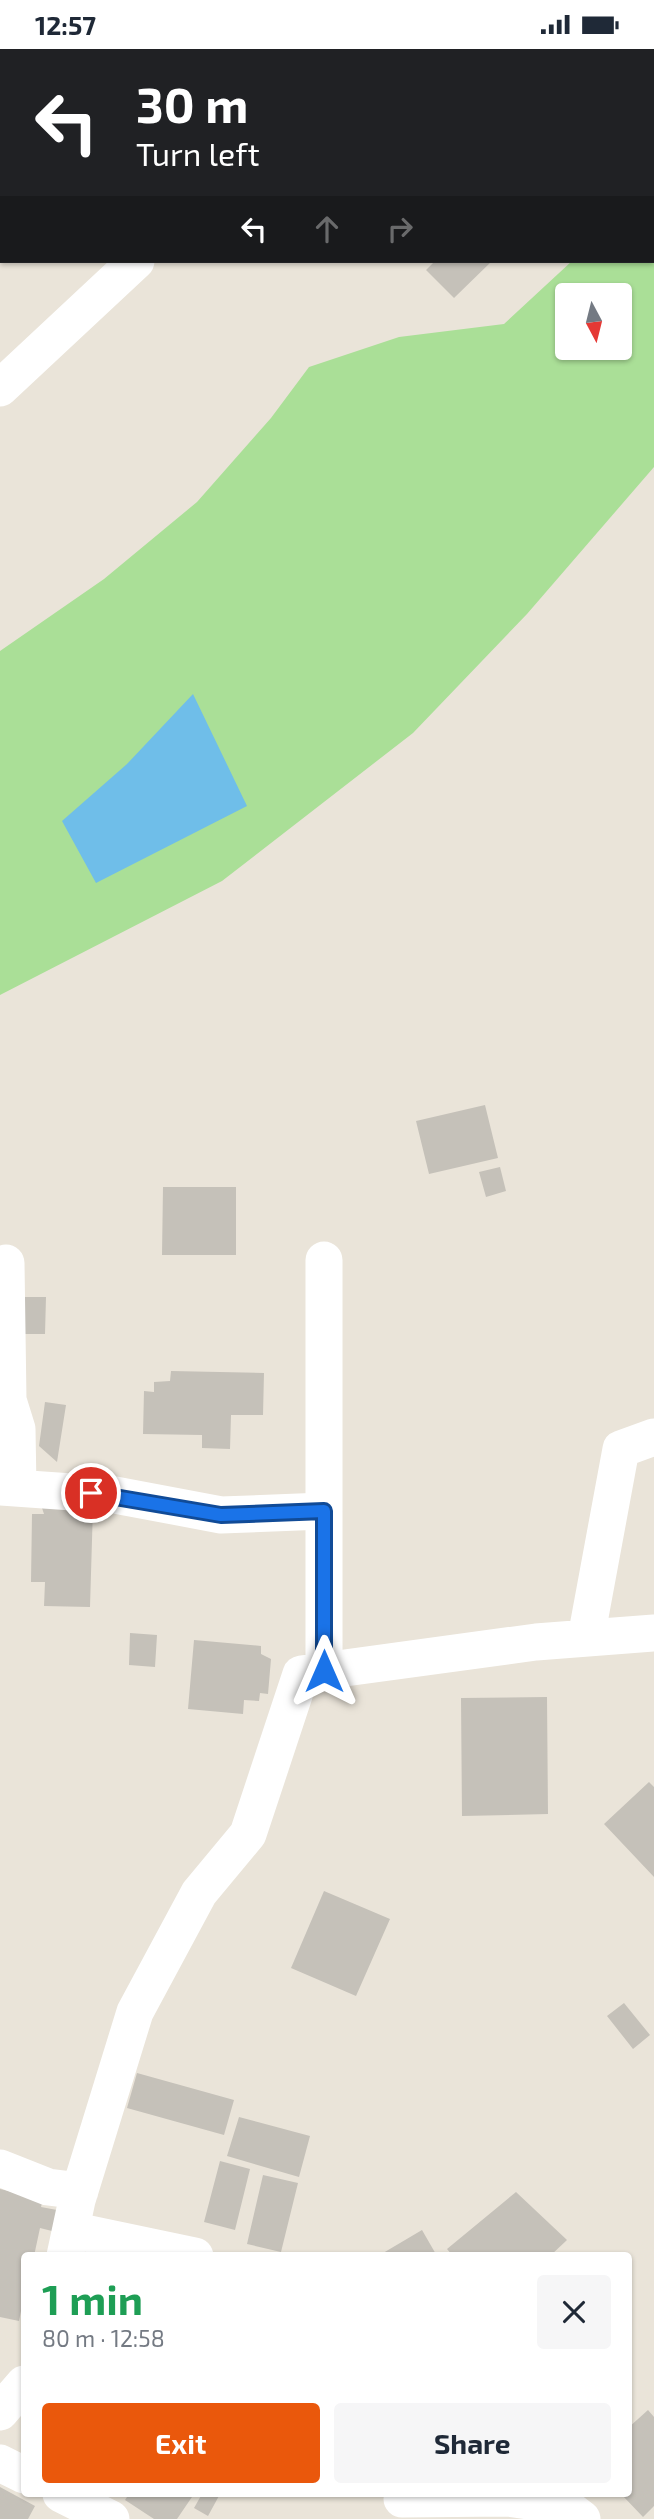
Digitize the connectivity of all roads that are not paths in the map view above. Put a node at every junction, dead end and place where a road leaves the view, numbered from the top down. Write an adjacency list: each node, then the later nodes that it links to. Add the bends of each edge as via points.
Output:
1 (134, 263): 2 (street)
2 (0, 389)
3 (324, 1260): 7 (street)
4 (6, 1263): 6 (street, via 8,1400 17,1429)
5 (654, 1437): 9 (street, via 621,1449)
6 (9, 1488): 7 (street, via 115,1495 221,1515)
7 (324, 1511): 10 (street)
8 (654, 1633): 9 (street)
9 (586, 1638): 10 (street)
10 (324, 1671): 12 (street, via 301,1674 248,1834 198,1893 135,2012)
11 (0, 2168): 12 (street, via 48,2187)
12 (80, 2191): 13 (street)
13 (68, 2243): 14 (street)
14 (156, 2252)
15 (21, 2388): 16 (street)
16 (0, 2412)
17 (0, 2463): 18 (street)
18 (21, 2474)
19 (67, 2497): 21 (street)
20 (402, 2499): 22 (street, via 507,2498 565,2507)
21 (111, 2519)
22 (582, 2519)

